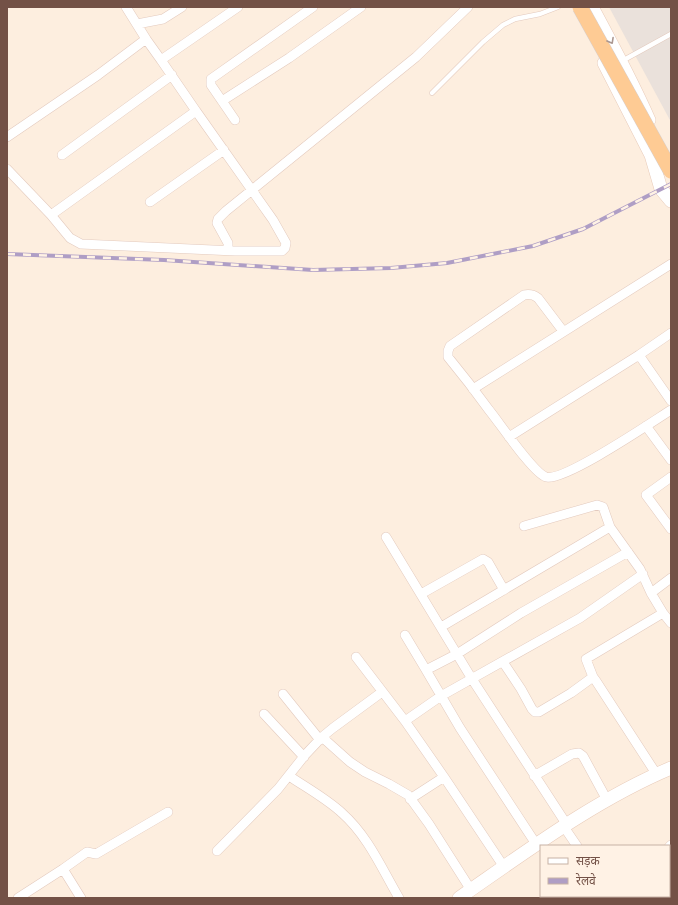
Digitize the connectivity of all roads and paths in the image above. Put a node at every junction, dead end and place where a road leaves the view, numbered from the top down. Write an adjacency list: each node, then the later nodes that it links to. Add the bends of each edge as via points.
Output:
1 (126, 7): 11 (street)
2 (182, 7): 11 (street, via 164,19)
3 (238, 7): 14 (street)
4 (313, 7): 18 (street, via 211,79 211,85)
5 (361, 7): 18 (street)
6 (468, 7): 27 (street, via 416,57)
7 (558, 7): 17 (lane, via 503,24)
8 (572, 7): 24 (street)
9 (580, 7): 26 (main road, bridge)
10 (592, 7): 15 (street, one-way to 15)
11 (137, 24): 13 (street)
12 (671, 34): 15 (lane)
13 (146, 39): 14 (street); 21 (street)
14 (161, 60): 16 (street)
15 (622, 61): 24 (street, via 654,130 654,147)
16 (172, 75): 19 (street); 23 (street)
17 (432, 93)
18 (222, 101): 20 (street)
19 (196, 111): 22 (street); 30 (street)
20 (235, 120)
21 (7, 137)
22 (224, 150): 27 (street); 29 (street)
23 (62, 155)
24 (651, 155): 28 (street, via 661,189)
25 (7, 169): 30 (street)
26 (671, 171)
27 (252, 191): 31 (street, via 218,219 217,223 228,243); 31 (street, via 273,220 286,243 285,248 278,252)
28 (671, 201)
29 (150, 202)
30 (51, 214): 31 (street, via 70,238 80,244)
31 (228, 250)
32 (671, 264): 33 (street)
33 (563, 331): 36 (street); 36 (street, via 538,298 524,295 450,346 448,357)
34 (671, 333): 35 (street)
35 (639, 355): 37 (street); 40 (street)
36 (473, 389): 40 (street)
37 (671, 401)
38 (671, 410): 39 (street)
39 (646, 426): 40 (street, via 581,465 546,477 538,472); 41 (street)
40 (509, 437)
41 (671, 460)
42 (671, 478): 45 (street, via 646,495)
43 (524, 526): 44 (street, via 597,505 603,507)
44 (610, 527): 47 (street); 50 (street)
45 (671, 529)
46 (386, 538): 52 (street)
47 (628, 552): 48 (street); 57 (street, via 521,613)
48 (643, 574): 51 (street); 59 (street, via 580,618)
49 (671, 578): 51 (street)
50 (504, 590): 52 (street, via 488,562 483,559); 55 (street)
51 (651, 593): 53 (street)
52 (421, 594): 55 (street)
53 (663, 613): 54 (street); 61 (street, via 586,660)
54 (671, 623)
55 (441, 627): 57 (street)
56 (406, 635): 60 (street)
57 (457, 654): 60 (street); 62 (street)
58 (356, 657): 63 (street)
59 (503, 662): 61 (street, via 536,712 559,701); 62 (street)
60 (426, 670): 65 (street)
61 (592, 678): 71 (street)
62 (472, 680): 65 (street); 73 (street)
63 (382, 692): 67 (street); 68 (street)
64 (283, 694): 68 (street)
65 (441, 696): 67 (street); 79 (street)
66 (264, 714): 69 (street)
67 (405, 721): 74 (street)
68 (321, 739): 69 (street); 75 (street, via 350,762 404,792)
69 (304, 757): 72 (street)
70 (671, 768): 71 (street)
71 (657, 775): 76 (street)
72 (289, 776): 81 (street); 87 (street, via 334,806 350,821 367,841)
73 (534, 776): 76 (street, via 579,752); 78 (street)
74 (444, 778): 75 (street); 82 (street)
75 (410, 799): 84 (street)
76 (607, 800): 78 (street)
77 (168, 812): 83 (street, via 96,854 87,852)
78 (566, 826): 79 (street); 80 (street)
79 (536, 844): 82 (street)
80 (576, 845)
81 (217, 851)
82 (504, 866): 84 (street)
83 (63, 869): 85 (street); 86 (street)
84 (471, 890): 88 (street)
85 (18, 898)
86 (81, 898)
87 (398, 898)
88 (459, 898)

